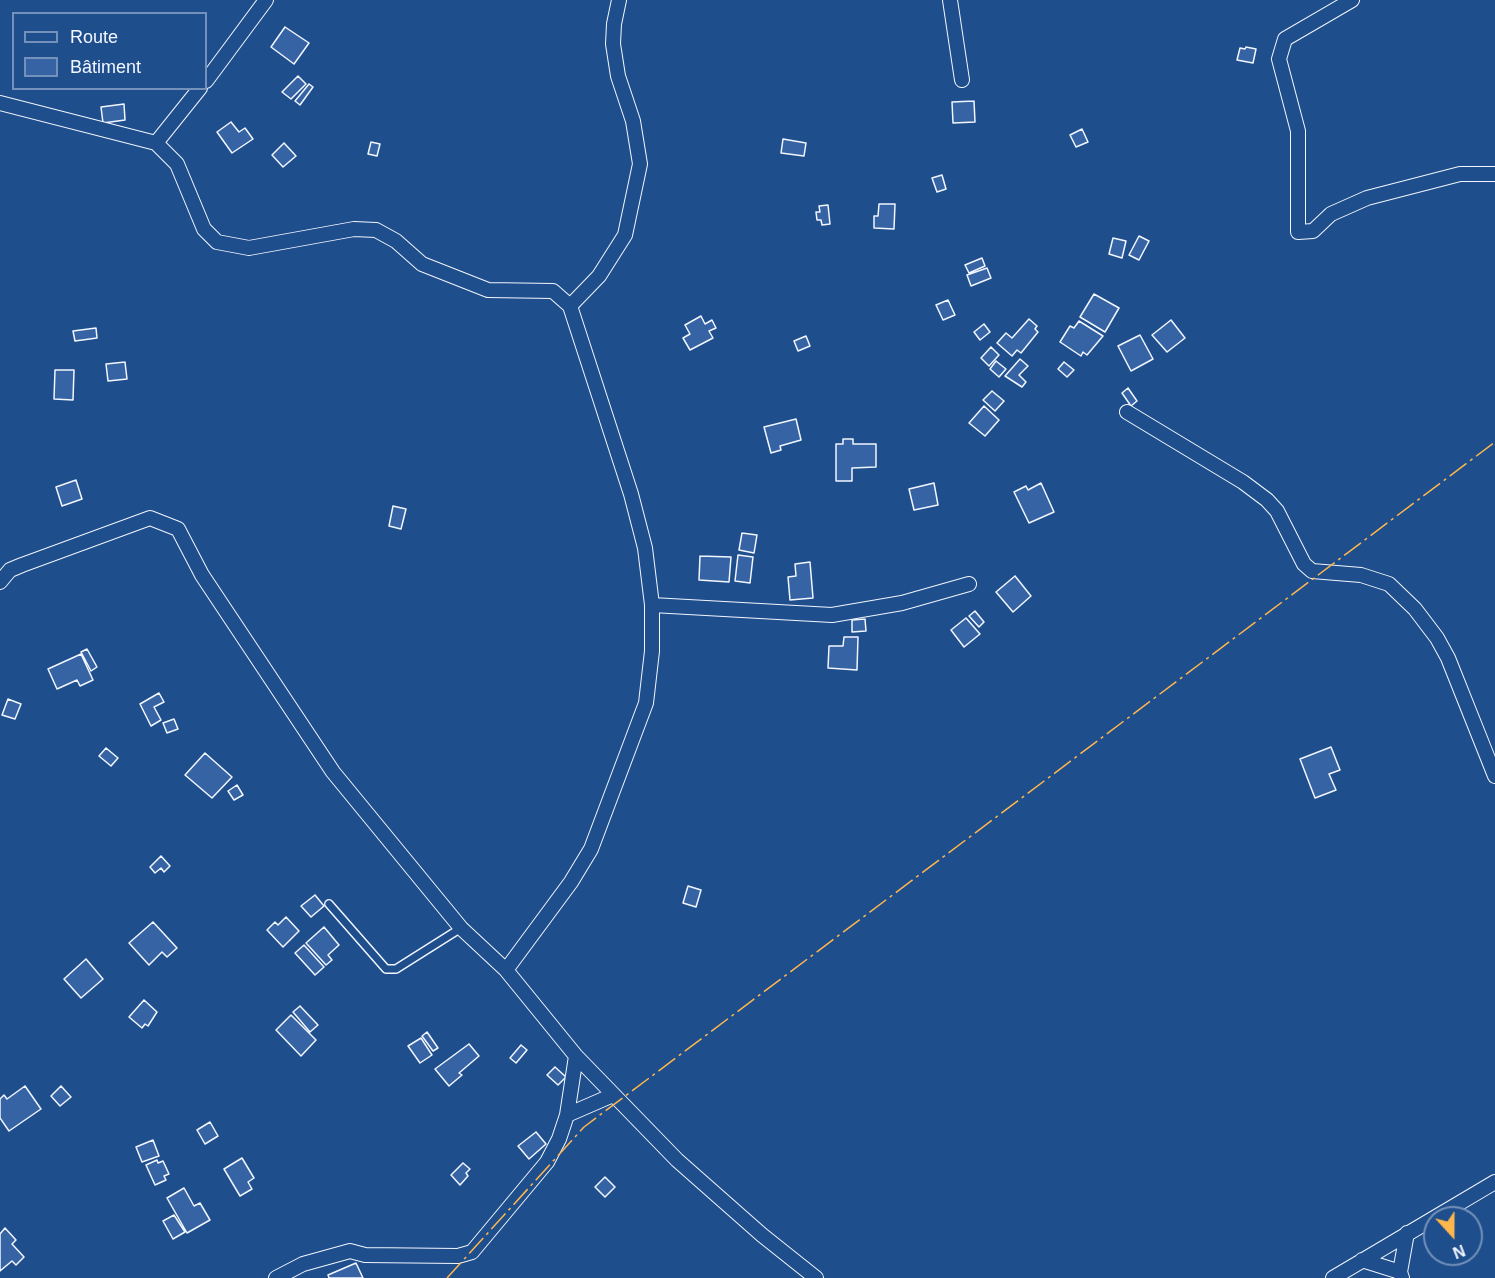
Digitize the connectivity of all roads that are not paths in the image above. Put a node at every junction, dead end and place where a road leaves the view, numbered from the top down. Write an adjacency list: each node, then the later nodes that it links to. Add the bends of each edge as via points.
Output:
1 (266, 0): 5 (street)
2 (620, 0): 11 (street, via 613,44 640,164 625,235 599,276)
3 (950, 0): 6 (street)
4 (1352, 0): 10 (street, via 1285,39 1279,59 1298,131 1298,232 1313,231 1331,214 1367,198 1460,174)
5 (207, 80)
6 (962, 80)
7 (198, 90): 9 (street)
8 (0, 102): 9 (street)
9 (156, 142): 11 (street, via 177,164 204,229 217,242 249,248 354,229 376,230 396,241 422,264 488,290 553,291)
10 (1495, 174)
11 (570, 306): 15 (street, via 631,494 645,548)
12 (1127, 412): 16 (street, via 1267,500 1277,511 1304,564 1312,571 1361,575 1389,584 1415,609 1448,658)
13 (0, 581): 18 (street, via 22,564 150,518 178,529 202,575 333,772)
14 (969, 584): 15 (street, via 902,603 832,615)
15 (652, 605): 19 (street, via 646,703 591,849)
16 (1495, 776)
17 (329, 904): 18 (lane, via 386,969 396,969)
18 (461, 928): 19 (street)
19 (506, 970): 20 (street)
20 (576, 1056): 21 (street); 22 (street)
21 (613, 1095): 22 (street); 28 (street, via 677,1160)
22 (567, 1115): 27 (street, via 547,1162 472,1252 458,1256 365,1255 350,1251 303,1264)
23 (1495, 1182): 24 (street)
24 (1407, 1233): 25 (street); 26 (street)
25 (1362, 1260): 26 (street); 29 (street)
26 (1401, 1275)
27 (276, 1278)
28 (816, 1278)
29 (1333, 1278)

